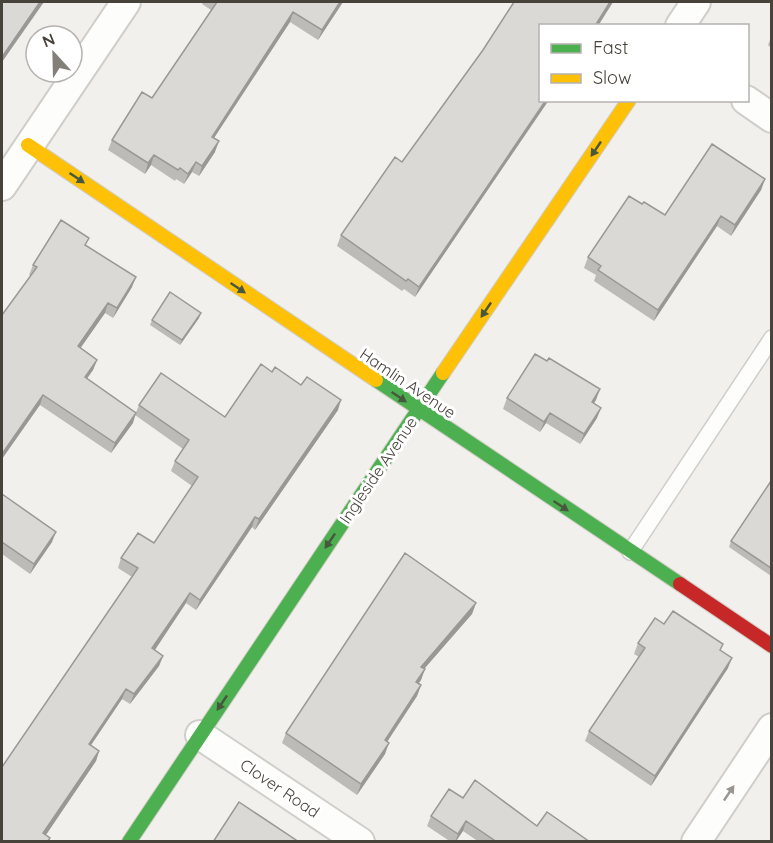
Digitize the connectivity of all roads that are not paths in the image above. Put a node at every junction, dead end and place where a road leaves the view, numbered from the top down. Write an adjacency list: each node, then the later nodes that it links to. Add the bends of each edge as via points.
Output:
1 (126, 2): 7 (street)
2 (696, 2): 3 (street)
3 (681, 24)
4 (628, 102): 10 (street, Ingleside Avenue, one-way to 10)
5 (749, 102): 6 (street)
6 (771, 118)
7 (28, 145): 8 (street); 10 (street, Hamlin Avenue, one-way to 10)
8 (2, 186)
9 (771, 338): 11 (lane)
10 (418, 410): 11 (street, Hamlin Avenue, one-way to 11); 14 (street, Ingleside Avenue, one-way to 14)
11 (630, 552): 12 (street, Hamlin Avenue)
12 (771, 646)
13 (771, 728): 17 (street, one-way to 13)
14 (200, 735): 15 (street, Ingleside Avenue); 16 (street, Clover Road)
15 (129, 842)
16 (360, 842)
17 (696, 842)

